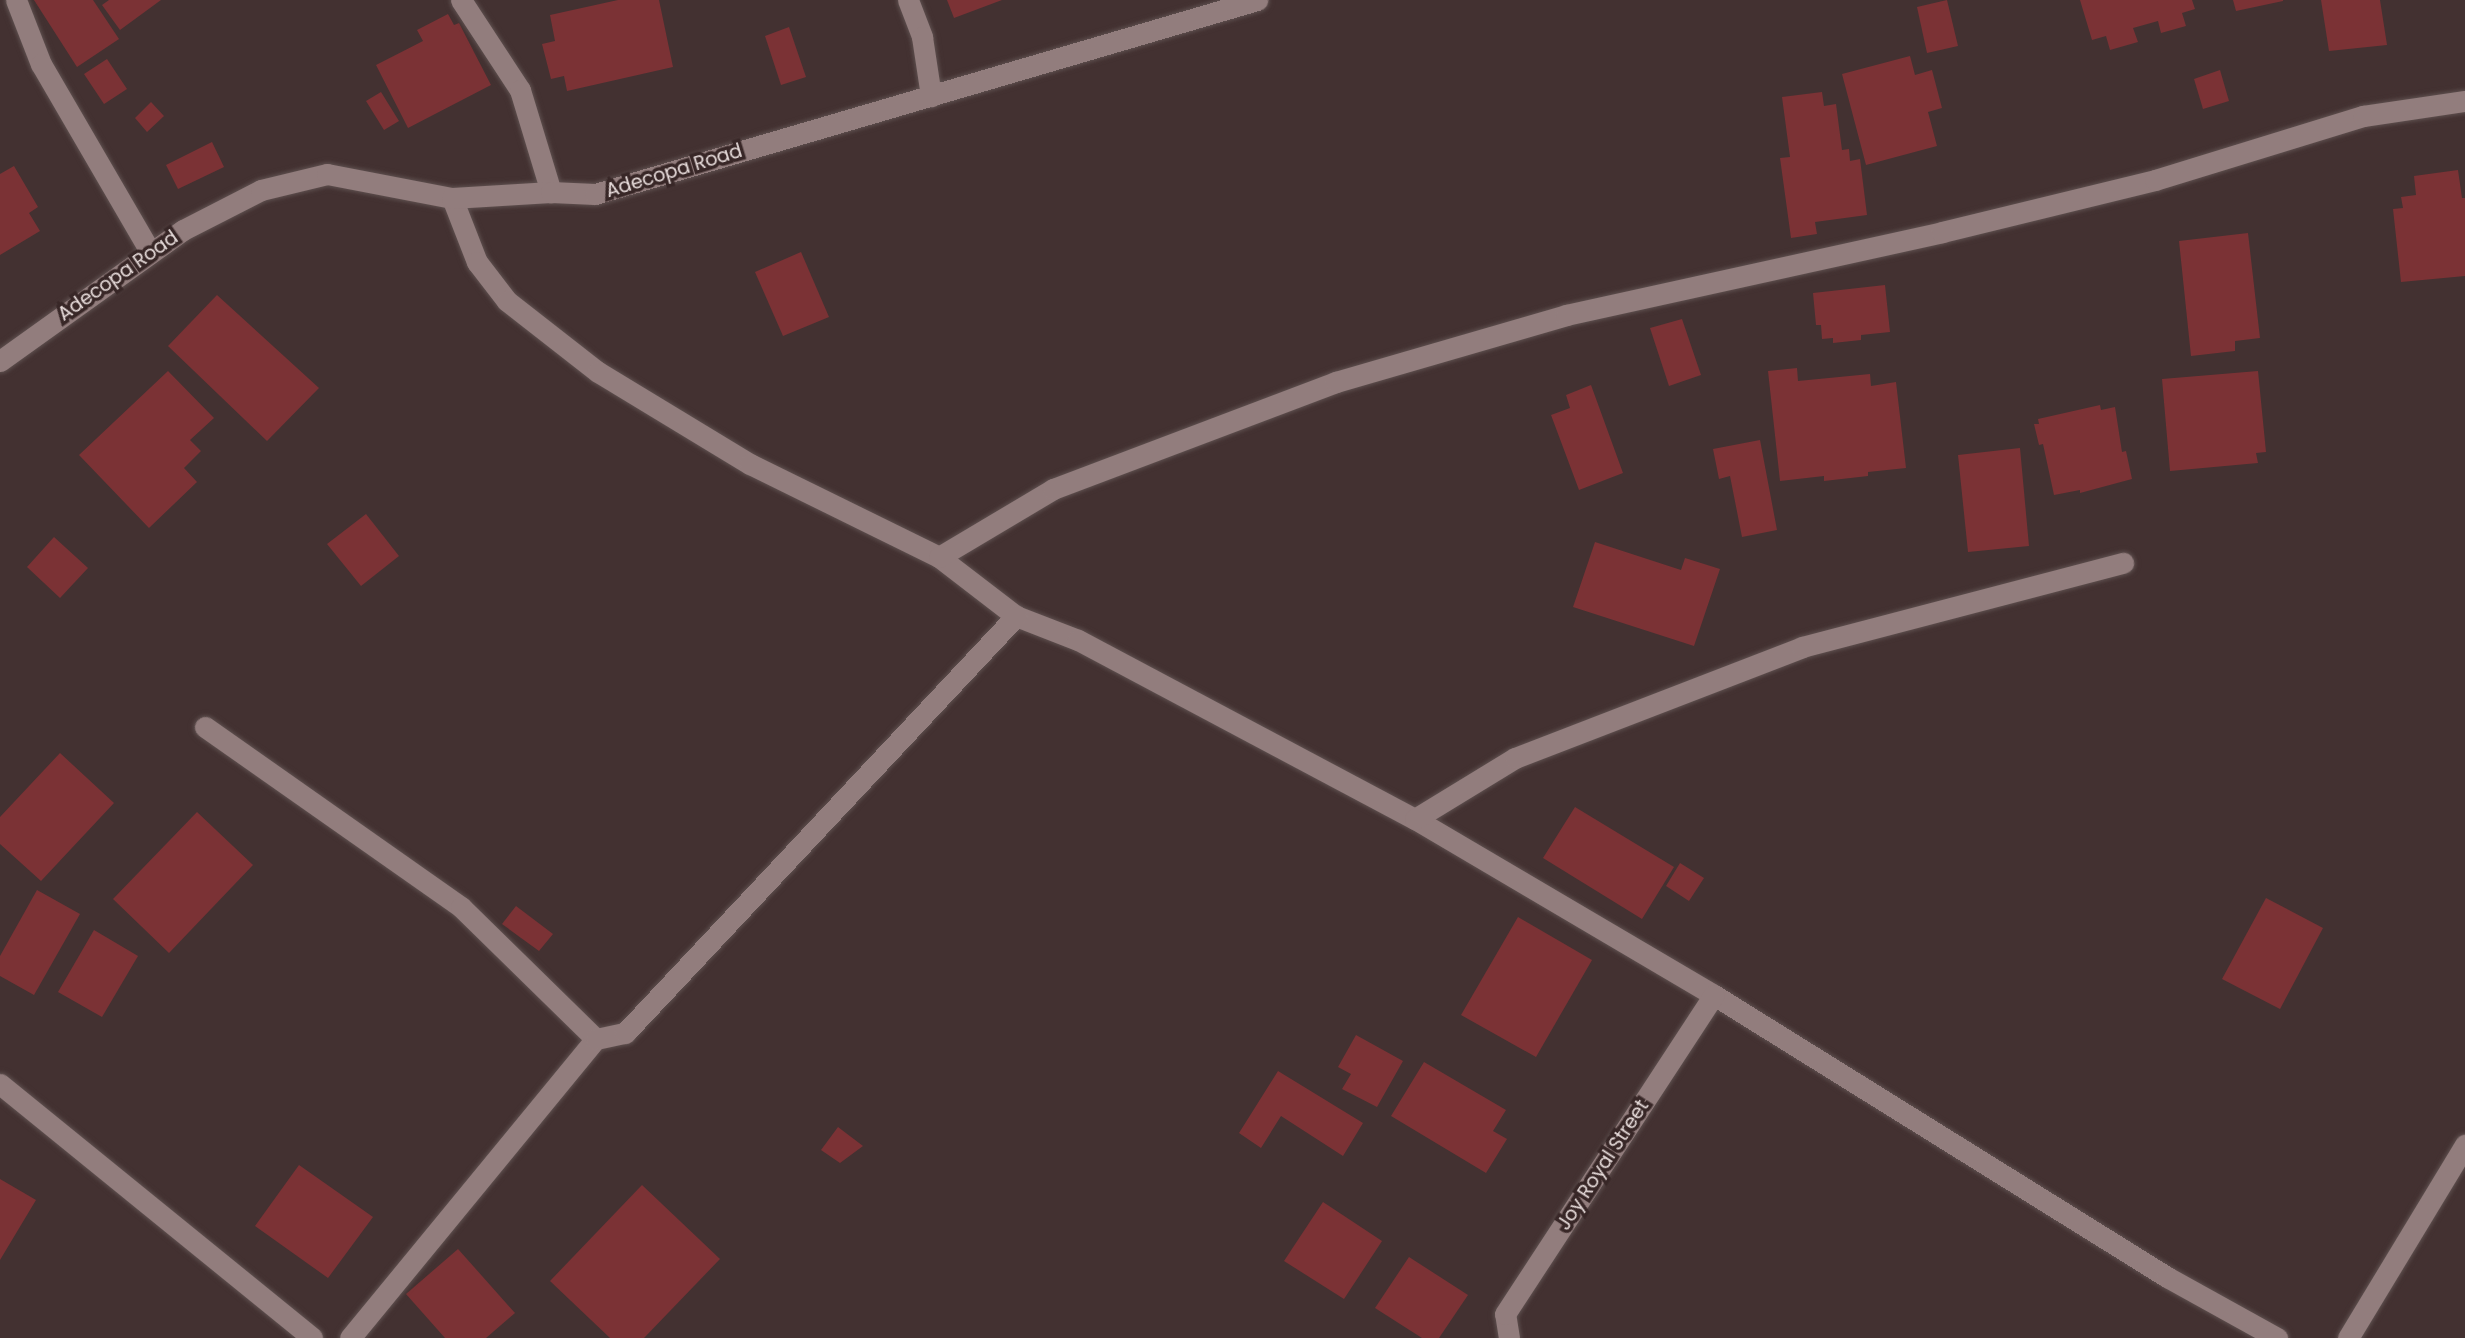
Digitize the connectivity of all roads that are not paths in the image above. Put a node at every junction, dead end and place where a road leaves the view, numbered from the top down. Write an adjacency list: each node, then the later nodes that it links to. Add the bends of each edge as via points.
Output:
1 (16, 0): 9 (street, via 41,64)
2 (461, 0): 7 (street, via 520,90)
3 (908, 0): 5 (street, via 922,37)
4 (1257, 0): 5 (street, Adecopa Road)
5 (931, 96): 7 (street, Adecopa Road, via 595,194)
6 (2465, 102): 11 (street, via 2363,116 2154,180 1566,315 1349,379 1053,489)
7 (551, 192): 8 (street, Adecopa Road)
8 (452, 198): 9 (street, Adecopa Road, via 327,174 261,190); 11 (street, via 477,262 507,301 598,372 750,464)
9 (150, 251): 10 (street, Adecopa Road)
10 (0, 361)
11 (939, 557): 13 (street)
12 (2123, 563): 15 (street, via 1802,647 1515,758)
13 (1016, 616): 15 (street, via 1077,640); 17 (street, via 625,1033)
14 (205, 727): 17 (street, via 461,907)
15 (1415, 819): 16 (street)
16 (1714, 995): 22 (street, Joy Royal Street, via 1505,1314); 23 (street, via 2156,1270)
17 (596, 1039): 21 (street)
18 (0, 1084): 20 (street)
19 (2465, 1145): 24 (street)
20 (312, 1338)
21 (350, 1338)
22 (1509, 1338)
23 (2277, 1338)
24 (2348, 1338)

